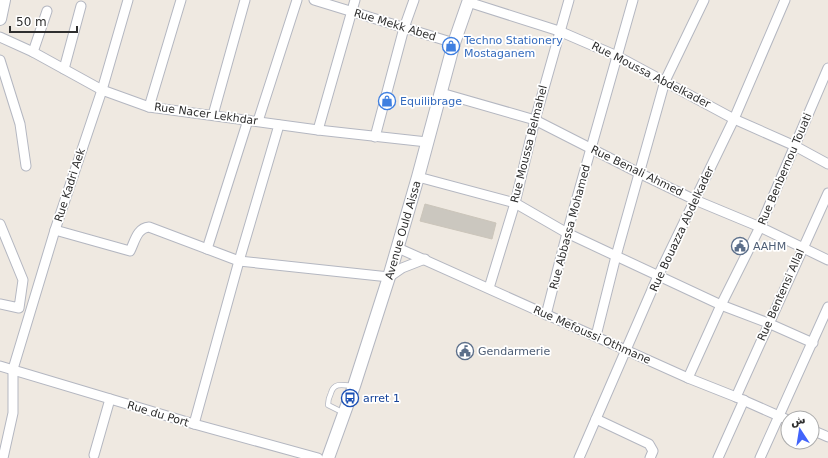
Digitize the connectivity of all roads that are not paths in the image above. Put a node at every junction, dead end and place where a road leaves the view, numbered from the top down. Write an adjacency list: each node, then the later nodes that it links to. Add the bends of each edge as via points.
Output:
1 (4, 0): 17 (main road)
2 (128, 0): 28 (street, Rue Kadri Aek)
3 (181, 0): 30 (street)
4 (245, 0): 31 (street)
5 (297, 0): 35 (street)
6 (314, 0): 16 (street, Rue Mekk Abed)
7 (354, 0): 16 (street)
8 (414, 0): 18 (street)
9 (568, 0): 19 (street, Rue Moussa Belmahel)
10 (633, 0): 23 (street, Rue Abbassa Mohamed)
11 (704, 0): 27 (street)
12 (785, 0): 32 (street, Rue Bouazza Abdelkader)
13 (468, 1): 19 (street, Rue Moussa Abdelkader); 21 (main road, Avenue Ould Aissa)
14 (81, 6): 26 (street)
15 (47, 11): 22 (street)
16 (351, 12): 18 (street, Rue Mekk Abed); 37 (street)
17 (0, 19)
18 (404, 28): 21 (street, Rue Mekk Abed); 38 (street)
19 (559, 31): 23 (street, Rue Moussa Abdelkader); 34 (street, Rue Moussa Belmahel)
20 (0, 37): 22 (street, Rue Nacer Lekhdar)
21 (454, 43): 29 (main road, Avenue Ould Aissa)
22 (34, 52): 26 (street, Rue Nacer Lekhdar)
23 (618, 56): 27 (street, Rue Moussa Abdelkader); 41 (street, Rue Abbassa Mohamed)
24 (0, 60): 43 (street, via 20,124)
25 (828, 68): 40 (street, Rue Benbernou Touati)
26 (64, 69): 28 (street, Rue Nacer Lekhdar)
27 (665, 82): 32 (street, Rue Moussa Abdelkader); 44 (street)
28 (102, 90): 30 (street, Rue Nacer Lekhdar); 51 (street, Rue Kadri Aek)
29 (442, 93): 34 (street, Rue Benali Ahmed); 39 (main road, Avenue Ould Aissa)
30 (149, 107): 31 (street, Rue Nacer Lekhdar)
31 (213, 115): 33 (street, Rue Nacer Lekhdar)
32 (734, 119): 40 (street, Rue Moussa Abdelkader); 47 (street, Rue Bouazza Abdelkader)
33 (248, 120): 35 (street, Rue Nacer Lekhdar); 55 (street)
34 (535, 120): 41 (street, Rue Benali Ahmed); 48 (street, Rue Moussa Belmahel)
35 (258, 121): 36 (street, Rue Nacer Lekhdar)
36 (279, 125): 37 (street, Rue Nacer Lekhdar); 59 (street)
37 (318, 130): 38 (street, Rue Nacer Lekhdar)
38 (375, 137): 39 (street, Rue Nacer Lekhdar)
39 (427, 142): 45 (main road, Avenue Ould Aissa)
40 (795, 146): 42 (street, Rue Moussa Abdelkader); 50 (street, Rue Benbernou Touati)
41 (591, 149): 44 (street, Rue Benali Ahmed); 52 (street, Rue Abbassa Mohamed)
42 (828, 164)
43 (26, 166)
44 (639, 173): 47 (street, Rue Benali Ahmed); 56 (street)
45 (418, 177): 48 (street); 53 (main road, Avenue Ould Aissa)
46 (828, 193): 54 (street, Rue Bentensi Allal)
47 (695, 200): 50 (street, Rue Benali Ahmed); 60 (street, Rue Bouazza Abdelkader)
48 (515, 203): 52 (street); 62 (street, Rue Moussa Belmahel)
49 (0, 224): 63 (street, via 23,280 18,308)
50 (760, 227): 54 (street, Rue Benali Ahmed); 64 (street, Rue Benbernou Touati)
51 (55, 230): 55 (street, via 130,251 139,231 149,227); 72 (street, Rue Kadri Aek)
52 (567, 233): 56 (street); 66 (street, Rue Abbassa Mohamed)
53 (398, 248): 57 (street, Rue Mefoussi Othmane); 61 (main road, Avenue Ould Aissa)
54 (803, 248): 58 (street, Rue Benali Ahmed); 67 (street, Rue Bentensi Allal)
55 (207, 249): 59 (street)
56 (616, 256): 60 (street); 68 (street)
57 (425, 259): 61 (street, via 409,264); 62 (street, Rue Mefoussi Othmane)
58 (828, 260)
59 (239, 262): 61 (street); 80 (street)
60 (658, 276): 64 (street); 70 (street, Rue Bouazza Abdelkader)
61 (389, 277): 74 (main road, Avenue Ould Aissa)
62 (489, 288): 66 (street, Rue Mefoussi Othmane)
63 (0, 304)
64 (721, 305): 67 (street); 73 (street, Rue Benbernou Touati)
65 (828, 307): 69 (street)
66 (546, 315): 68 (street, Rue Mefoussi Othmane)
67 (768, 323): 69 (street); 75 (street, Rue Bentensi Allal)
68 (596, 336): 70 (street, Rue Mefoussi Othmane)
69 (813, 343): 78 (street)
70 (626, 349): 73 (street, Rue Mefoussi Othmane); 79 (street, Rue Bouazza Abdelkader)
71 (0, 366): 72 (street, Rue du Port)
72 (13, 369): 76 (street, Rue du Port); 82 (street, Rue Kadri Aek, via 13,413)
73 (688, 378): 75 (street, Rue Mefoussi Othmane)
74 (354, 386): 77 (main road, Avenue Ould Aissa); 77 (lane, via 338,385 332,388 328,405)
75 (740, 398): 78 (street, Rue Mefoussi Othmane); 87 (street, Rue Bentensi Allal)
76 (110, 399): 80 (street, Rue du Port); 81 (street)
77 (344, 413): 84 (main road, Avenue Ould Aissa)
78 (778, 416): 88 (street)
79 (596, 419): 85 (street, Rue Bouazza Abdelkader); 86 (street, via 649,444 653,451)
80 (194, 424): 83 (street, Rue du Port)
81 (94, 455)
82 (3, 458)
83 (318, 458)
84 (328, 458)
85 (579, 458)
86 (650, 458)
87 (718, 458)
88 (760, 458)

